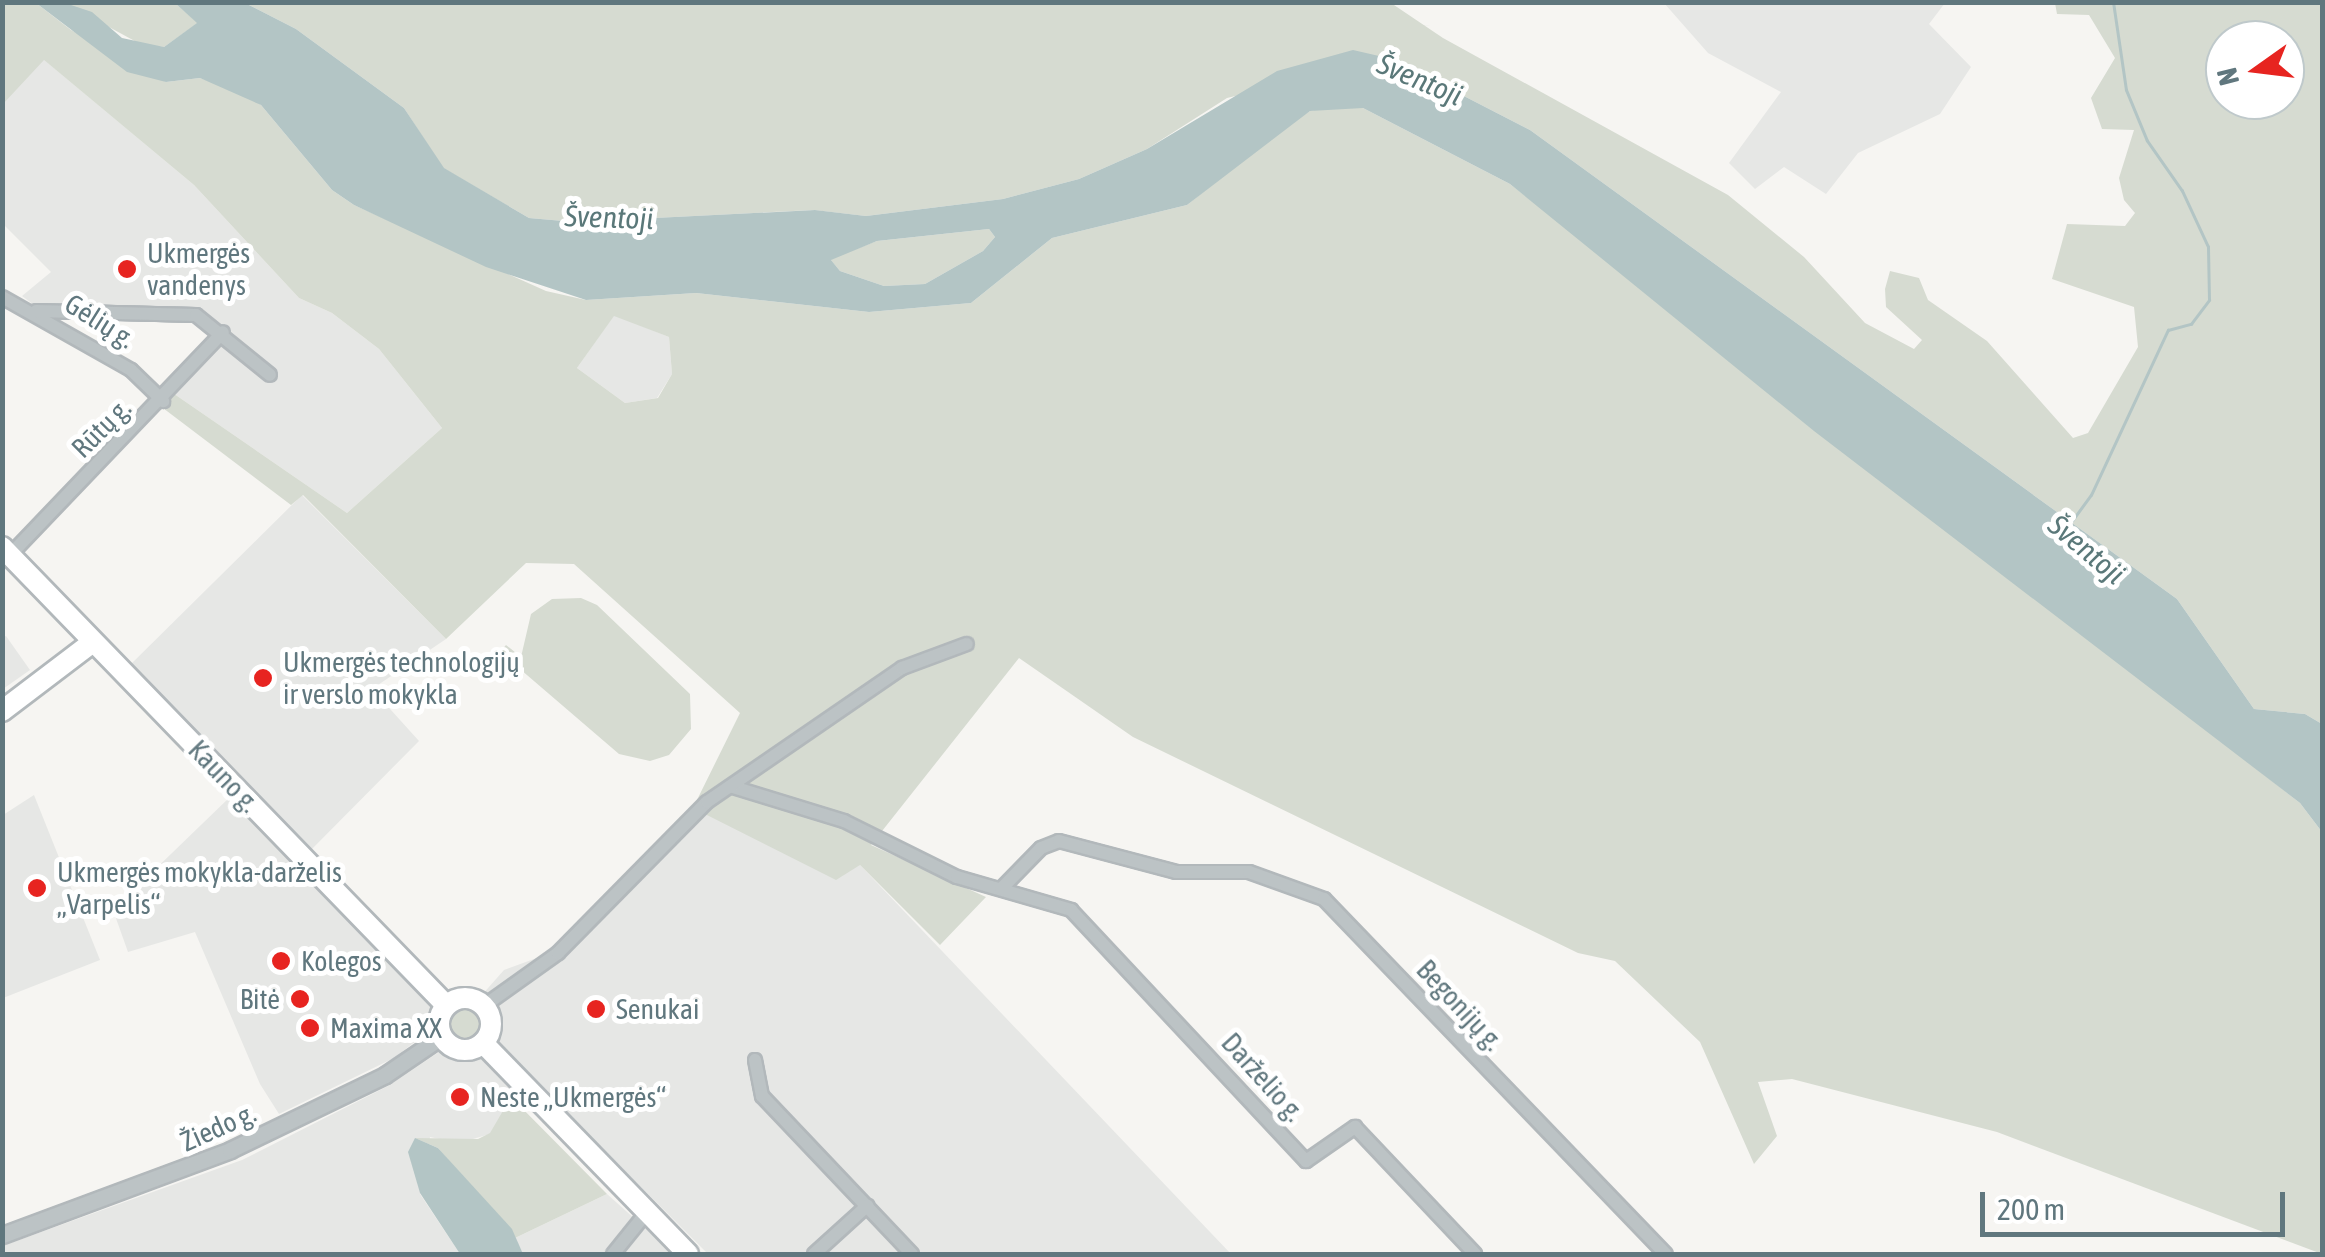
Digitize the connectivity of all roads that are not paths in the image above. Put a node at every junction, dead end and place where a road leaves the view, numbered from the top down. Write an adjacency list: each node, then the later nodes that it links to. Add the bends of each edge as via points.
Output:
1 (2, 297): 2 (street, Gėlių g.)
2 (36, 310): 3 (street, via 196,316); 5 (street, Gėlių g., via 130,370)
3 (223, 332): 4 (street); 5 (street, Rūtų g.)
4 (270, 375)
5 (163, 400): 6 (street, Rūtų g.)
6 (6, 551): 7 (main road, Kauno g.)
7 (93, 642): 9 (main road); 12 (main road, Kauno g.)
8 (967, 644): 10 (street, via 902,668)
9 (2, 711)
10 (734, 787): 11 (street, via 844,822 957,877); 13 (street, via 654,849 558,953)
11 (1001, 888): 24 (street, Darželio g., via 1059,905 1090,925 1306,1161 1355,1127); 25 (street, Begonijų g., via 1040,848 1060,841 1176,872 1293,883 1338,910)
12 (446, 1005): 13 (main road, via 462,997); 14 (main road, via 438,1020)
13 (484, 1006): 15 (main road, via 491,1022)
14 (442, 1037): 15 (main road, via 461,1050); 19 (street, Žiedo g., via 385,1075 230,1150)
15 (483, 1043): 18 (main road)
16 (755, 1060): 17 (street, via 762,1096)
17 (866, 1206): 22 (street); 23 (street)
18 (647, 1212): 20 (street); 21 (main road)
19 (2, 1236)
20 (613, 1254)
21 (688, 1254)
22 (814, 1254)
23 (912, 1254)
24 (1475, 1254)
25 (1666, 1254)

